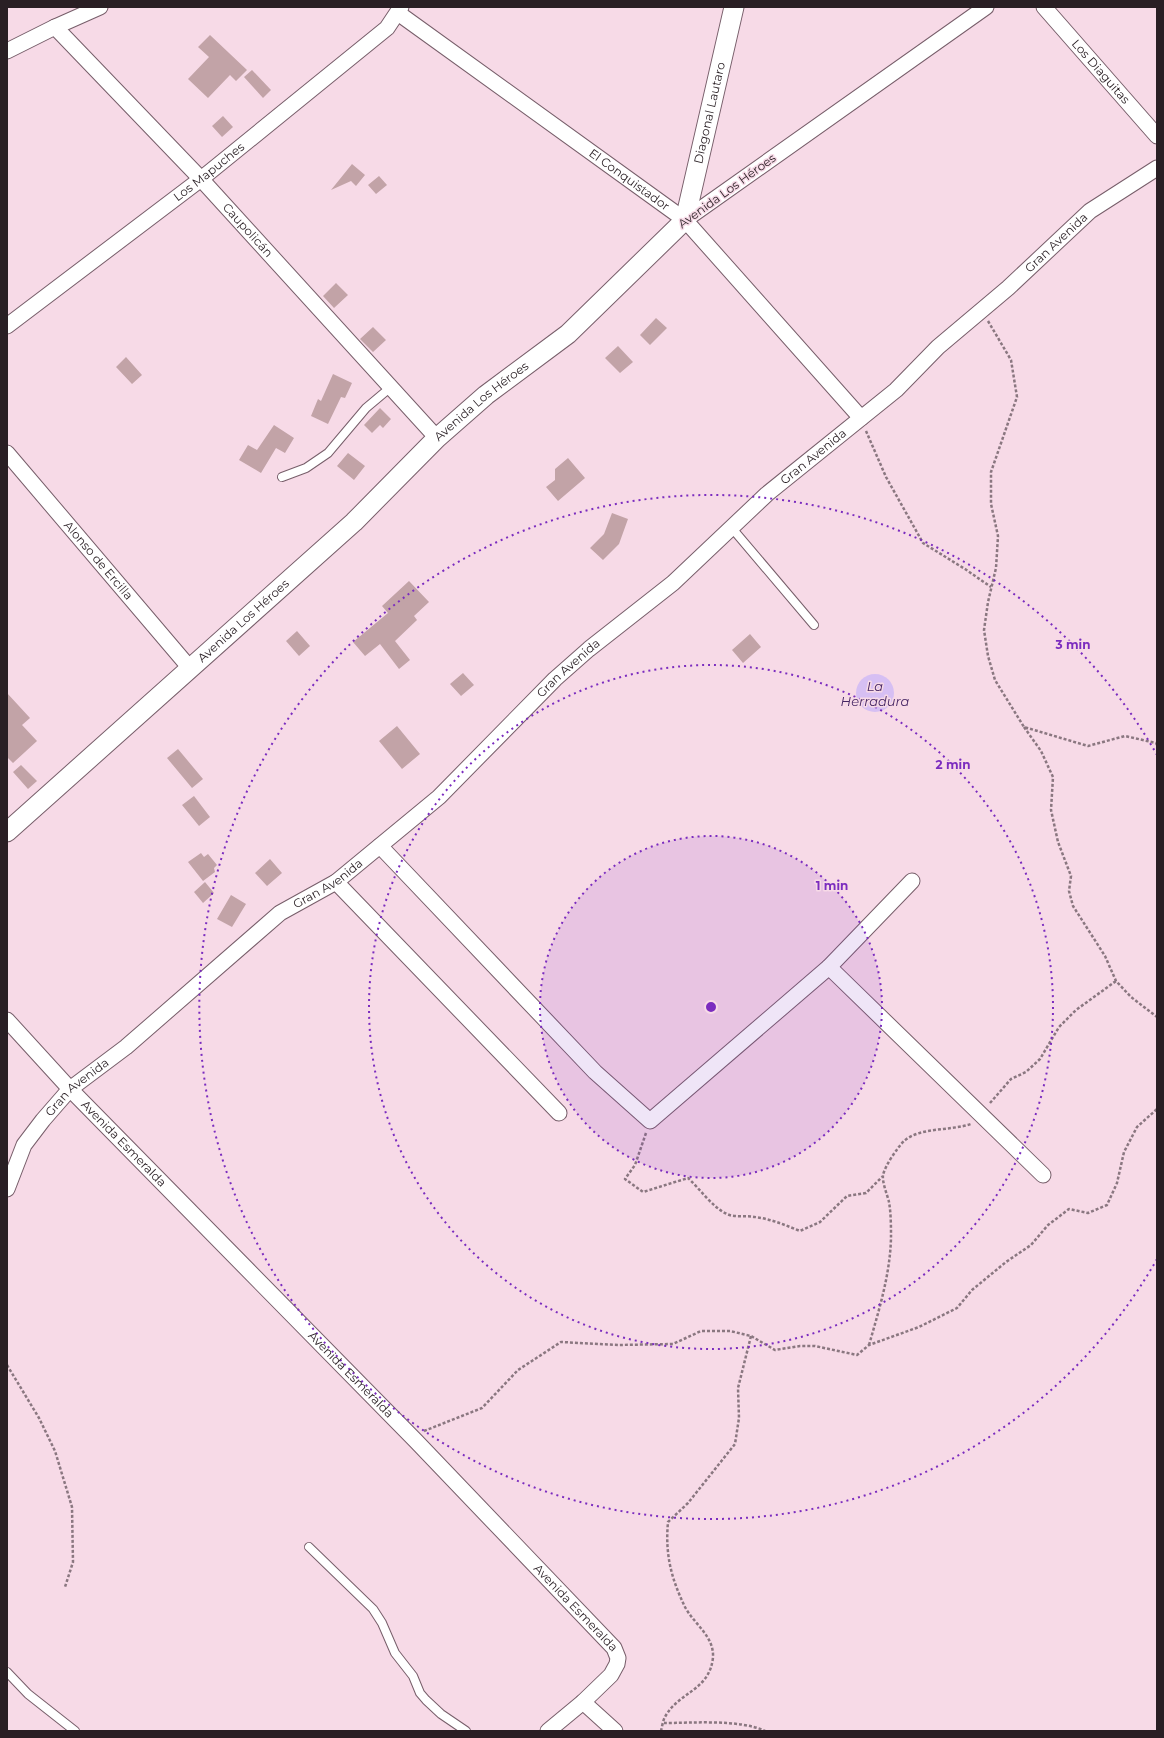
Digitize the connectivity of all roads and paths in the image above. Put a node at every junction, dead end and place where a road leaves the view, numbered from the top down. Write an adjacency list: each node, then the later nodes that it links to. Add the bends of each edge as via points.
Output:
1 (100, 7): 6 (street)
2 (734, 7): 11 (street, Diagonal Lautaro)
3 (986, 7): 11 (street, Avenida Los Héroes)
4 (1044, 7): 8 (street, Los Diaguitas)
5 (400, 10): 10 (street, Los Mapuches, via 380,34); 11 (street, El Conquistador)
6 (55, 26): 7 (street); 10 (street, Caupolicán)
7 (7, 51)
8 (1157, 136)
9 (1157, 168): 12 (street, Gran Avenida, via 1090,211)
10 (201, 179): 13 (street, Los Mapuches); 14 (street, Caupolicán)
11 (685, 220): 15 (street, El Conquistador); 16 (street, Avenida Los Héroes, via 568,334 486,395)
12 (982, 310): 15 (street, Gran Avenida, via 938,347 896,390); 20 (path, via 1011,360 1017,397 991,472 991,504 998,536 996,568)
13 (7, 326)
14 (391, 387): 16 (street, Caupolicán); 18 (lane, via 366,408 328,453 306,468)
15 (861, 418): 19 (street, Gran Avenida, via 767,494); 20 (path, via 886,477 923,543)
16 (437, 438): 22 (street, Avenida Los Héroes, via 354,522)
17 (7, 453): 22 (street, Alonso de Ercilla)
18 (282, 477)
19 (731, 527): 21 (lane); 26 (street, Gran Avenida, via 673,583 555,679 439,797)
20 (991, 588): 23 (path, via 984,630 988,656 995,680)
21 (814, 625)
22 (189, 667): 25 (street, Avenida Los Héroes)
23 (1024, 727): 24 (path, via 1088,746 1124,736); 30 (path, via 1041,751 1054,777 1051,810 1058,842 1071,876 1069,891 1073,906 1106,956)
24 (1157, 745)
25 (7, 832)
26 (380, 846): 28 (street, Gran Avenida); 37 (street, via 595,1072)
27 (912, 881): 29 (street)
28 (336, 882): 33 (street, Gran Avenida, via 280,913 126,1047); 35 (street)
29 (829, 967): 36 (street); 37 (street)
30 (1116, 981): 31 (path, via 1131,997); 36 (path, via 1063,1022 1040,1059 1026,1072 1011,1079)
31 (1157, 1017)
32 (7, 1020): 33 (street, Avenida Esmeralda)
33 (70, 1089): 40 (street, Gran Avenida, via 24,1145); 44 (street, Avenida Esmeralda)
34 (1157, 1109): 42 (path, via 1137,1127 1124,1152 1117,1182 1107,1206 1088,1214 1069,1209 1048,1225 1031,1245 972,1290 957,1308 919,1327)
35 (559, 1113)
36 (981, 1115): 38 (street); 39 (path, via 975,1122 959,1128 922,1132 904,1141 887,1165)
37 (650, 1121): 39 (path, via 635,1165 625,1178 643,1192 688,1178 716,1207 728,1215 754,1216 800,1231 820,1222 847,1196 866,1193)
38 (1043, 1175)
39 (883, 1176): 42 (path, via 889,1203 891,1237 888,1270)
40 (7, 1189)
41 (751, 1336): 42 (path, via 775,1350 815,1346 857,1355); 44 (path, via 730,1331 701,1331 673,1344 561,1342 518,1370 482,1408 421,1432); 49 (path, via 738,1388 739,1418 735,1444 688,1503 668,1522 666,1544 671,1572 686,1608 710,1641 713,1656 707,1676 697,1688 677,1702 664,1717)
42 (869, 1345)
43 (7, 1365): 46 (path, via 39,1418 55,1451 72,1507 73,1562)
44 (416, 1441): 48 (street, Avenida Esmeralda, via 614,1648 618,1658 615,1670)
45 (309, 1547): 51 (lane, via 373,1609 395,1653 413,1676 420,1693 441,1714)
46 (65, 1587)
47 (7, 1672): 50 (lane, via 28,1694)
48 (583, 1702): 52 (street, Avenida Esmeralda); 53 (street)
49 (664, 1723): 54 (path); 55 (path, via 738,1725)
50 (75, 1731)
51 (466, 1731)
52 (548, 1731)
53 (615, 1731)
54 (661, 1731)
55 (765, 1731)

